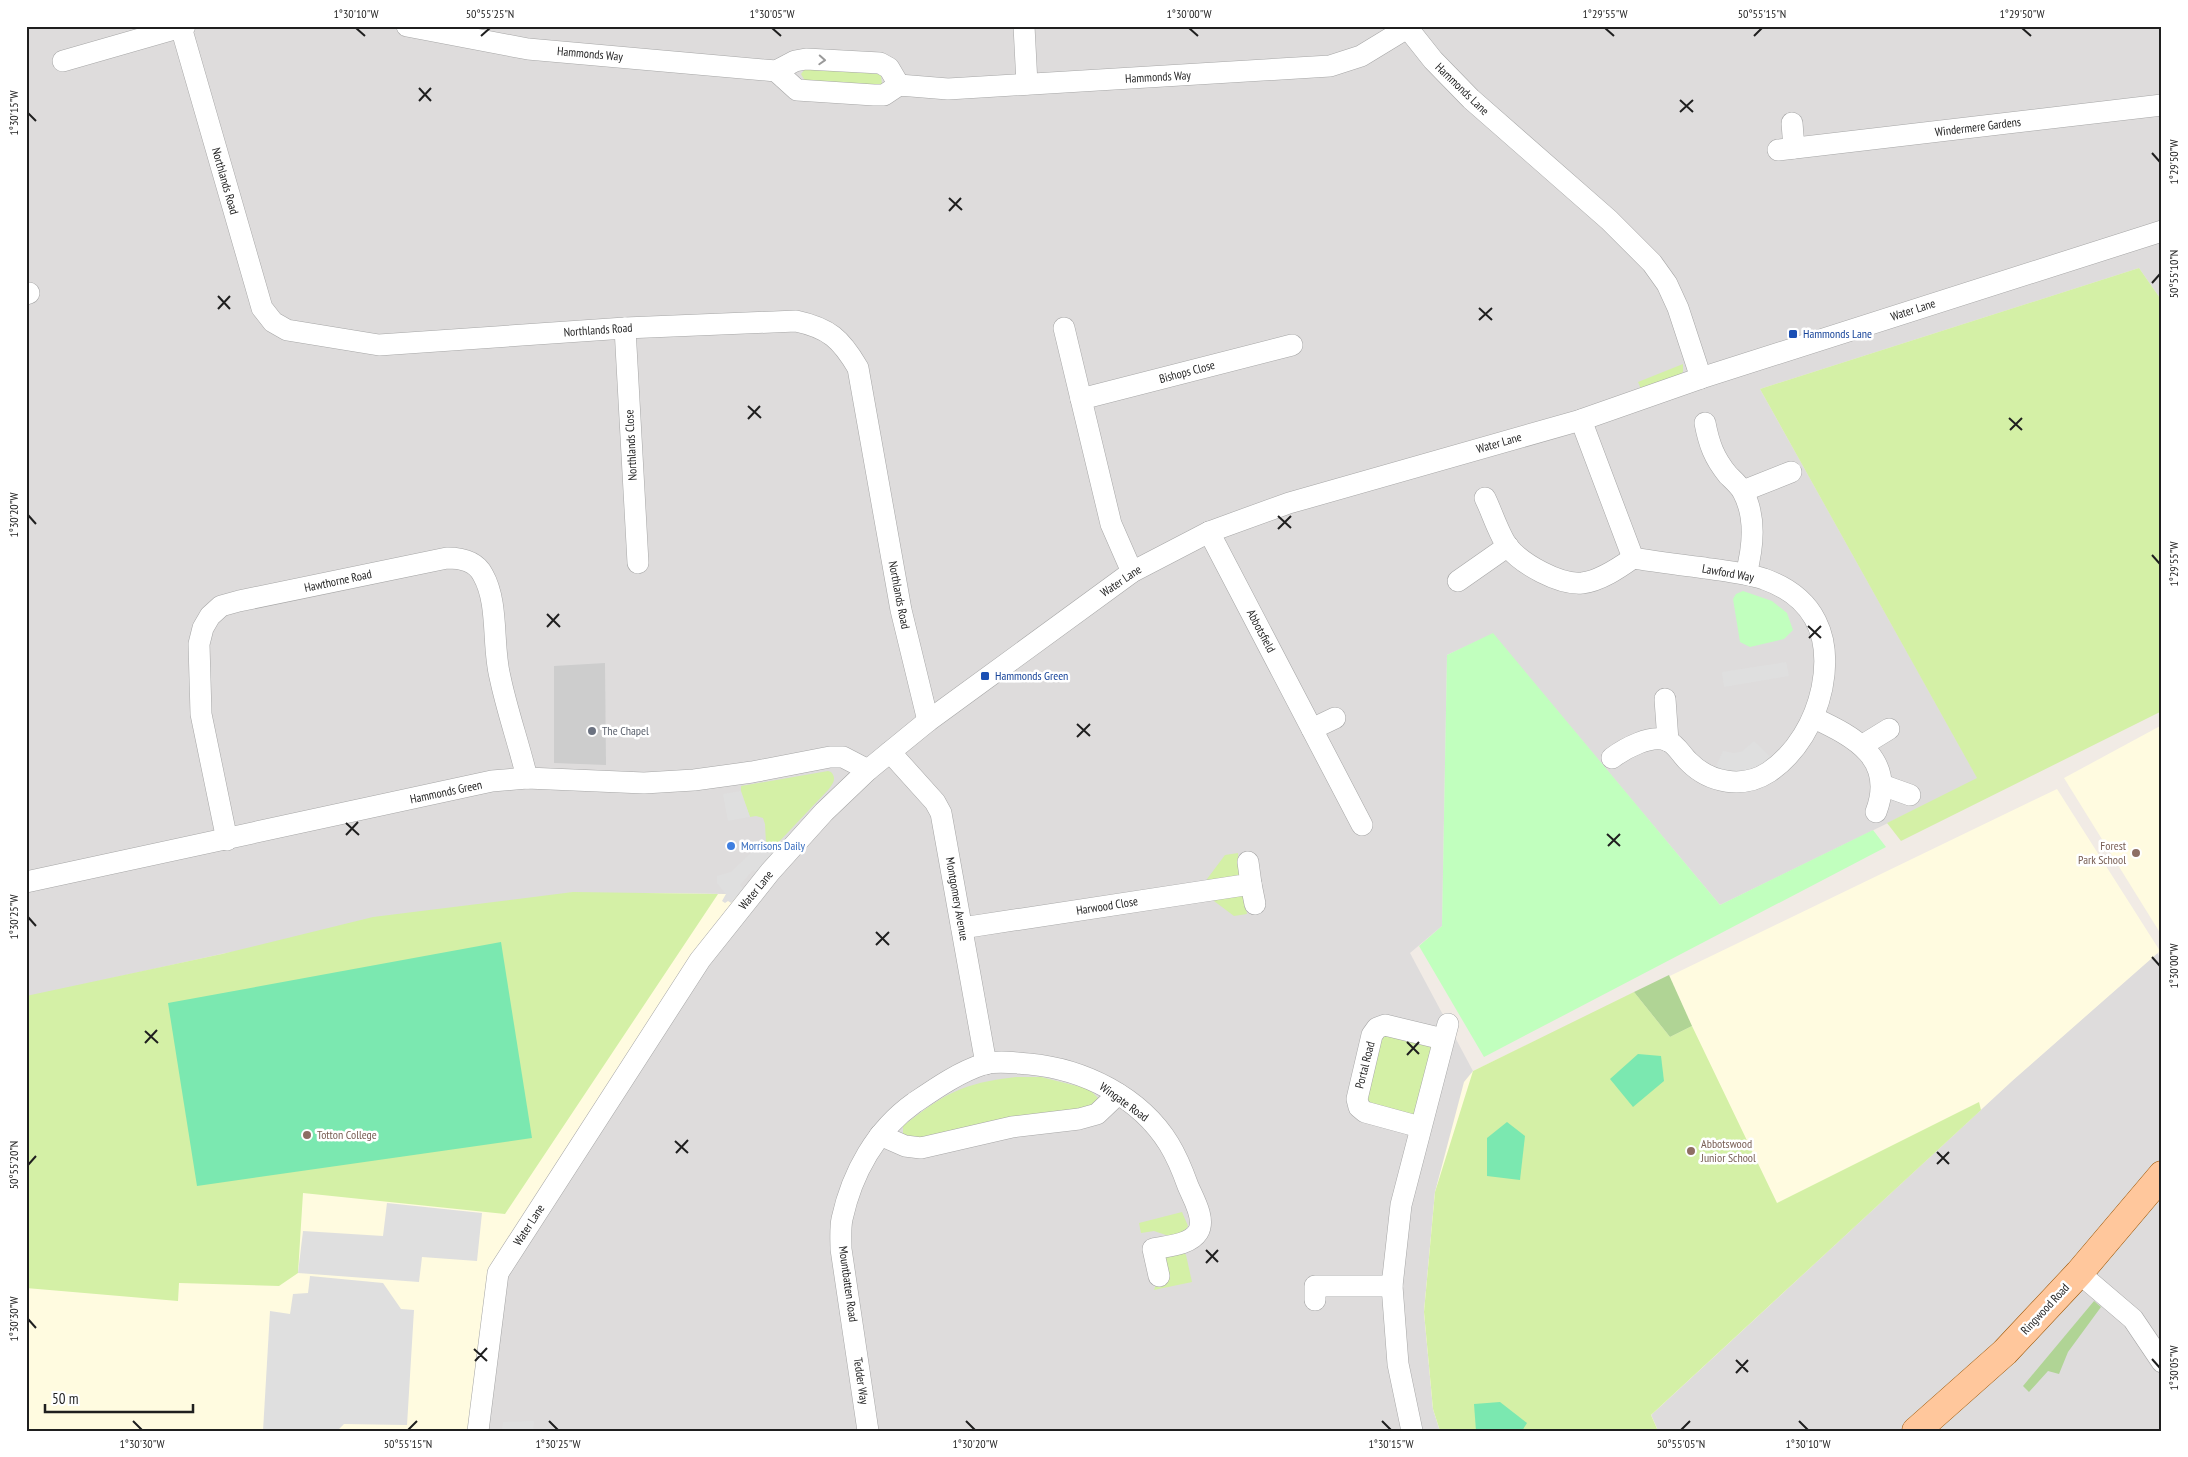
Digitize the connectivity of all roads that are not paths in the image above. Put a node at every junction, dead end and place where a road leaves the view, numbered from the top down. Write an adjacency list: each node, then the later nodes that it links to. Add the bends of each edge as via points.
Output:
1 (407, 26): 6 (street, Hammonds Way, via 528,49)
2 (1024, 26): 8 (street)
3 (182, 27): 5 (street); 12 (street, Northlands Road, via 262,308 272,322 287,330 379,345)
4 (1407, 27): 8 (street, Hammonds Way, via 1362,56 1330,66); 15 (street, Hammonds Lane, via 1432,60 1471,99 1609,220 1652,263 1678,308)
5 (63, 62)
6 (776, 71): 7 (street, via 797,90 884,95); 7 (street, one-way to 7, via 806,59 880,63 889,68)
7 (899, 84): 8 (street, Hammonds Way, via 948,89)
8 (1027, 84)
9 (2162, 105): 10 (street, Windermere Gardens, via 1786,149)
10 (1792, 123)
11 (2162, 231): 15 (street, Water Lane)
12 (624, 328): 25 (street, Northlands Close); 32 (street, Northlands Road, via 796,321 818,326 847,349 858,368 901,610)
13 (1064, 328): 16 (street)
14 (1292, 345): 16 (street, Bishops Close)
15 (1702, 378): 17 (street, Water Lane)
16 (1082, 399): 26 (street, via 1111,524)
17 (1580, 420): 22 (street, Water Lane, via 1289,503); 24 (street)
18 (1705, 423): 20 (street, via 1710,447 1719,464)
19 (1791, 472): 20 (street)
20 (1743, 491): 27 (street, via 1751,512 1753,534)
21 (1485, 498): 23 (street)
22 (1209, 532): 26 (street, Water Lane); 34 (street, Abbotsfield)
23 (1508, 546): 24 (street, via 1543,573 1582,583 1615,570); 28 (street)
24 (1634, 558): 27 (street, Lawford Way)
25 (638, 563)
26 (1132, 572): 32 (street, Water Lane)
27 (1746, 574): 31 (street, Lawford Way, via 1785,589 1817,620 1825,658 1824,678)
28 (1458, 581)
29 (1665, 699): 35 (street)
30 (1335, 718): 34 (street)
31 (1814, 718): 35 (street, Lawford Way, via 1781,762 1753,780 1716,780 1700,772); 36 (street)
32 (928, 721): 37 (street, Water Lane)
33 (1889, 729): 36 (street)
34 (1312, 730): 44 (street, Abbotsfield)
35 (1668, 740): 38 (street, via 1639,743)
36 (1863, 745): 41 (street, via 1873,758)
37 (890, 752): 39 (street, Water Lane); 48 (street, Montgomery Avenue, via 941,812)
38 (1612, 758)
39 (868, 770): 40 (street, Hammonds Green, via 843,757 830,757 694,780 644,783); 60 (street, Water Lane, via 824,812 770,872 700,960 498,1273)
40 (527, 778): 45 (street, Hammonds Green, via 492,781); 45 (street, Hawthorne Road, via 495,653 490,592 483,574 472,563 461,558 448,558 239,601 221,606 210,616 199,644 201,714)
41 (1882, 786): 42 (street); 43 (street)
42 (1910, 795)
43 (1876, 812)
44 (1362, 825)
45 (227, 840): 47 (street, Hammonds Green)
46 (1248, 862): 48 (street, Harwood Close, via 1253,894)
47 (26, 882)
48 (962, 928): 49 (street, Montgomery Avenue)
49 (986, 1064): 50 (street, Wingate Road, via 1041,1065 1072,1071); 52 (street, Mountbatten Road, via 932,1090 907,1108)
50 (1118, 1094): 52 (street, via 1097,1114 1012,1127 921,1148 904,1146); 55 (street, Wingate Road, via 1155,1125 1169,1144 1201,1219 1199,1232 1189,1241 1152,1242)
51 (1420, 1127): 51 (street, Portal Road, via 1445,1032 1385,1025 1377,1028 1372,1035 1357,1099 1359,1107 1365,1112); 57 (street, Portal Road, via 1401,1205)
52 (880, 1135): 58 (street, Mountbatten Road, via 859,1170 842,1220 841,1249)
53 (2162, 1175): 54 (main road, Ringwood Road)
54 (2079, 1273): 59 (street, via 2132,1319); 63 (main road, Ringwood Road, via 2005,1352)
55 (1159, 1276)
56 (1315, 1286): 57 (street)
57 (1392, 1286): 62 (street, Portal Road, via 1398,1364)
58 (854, 1331): 61 (street, Tedder Way)
59 (2162, 1362)
60 (478, 1431)
61 (868, 1431)
62 (1412, 1431)
63 (1916, 1431)

